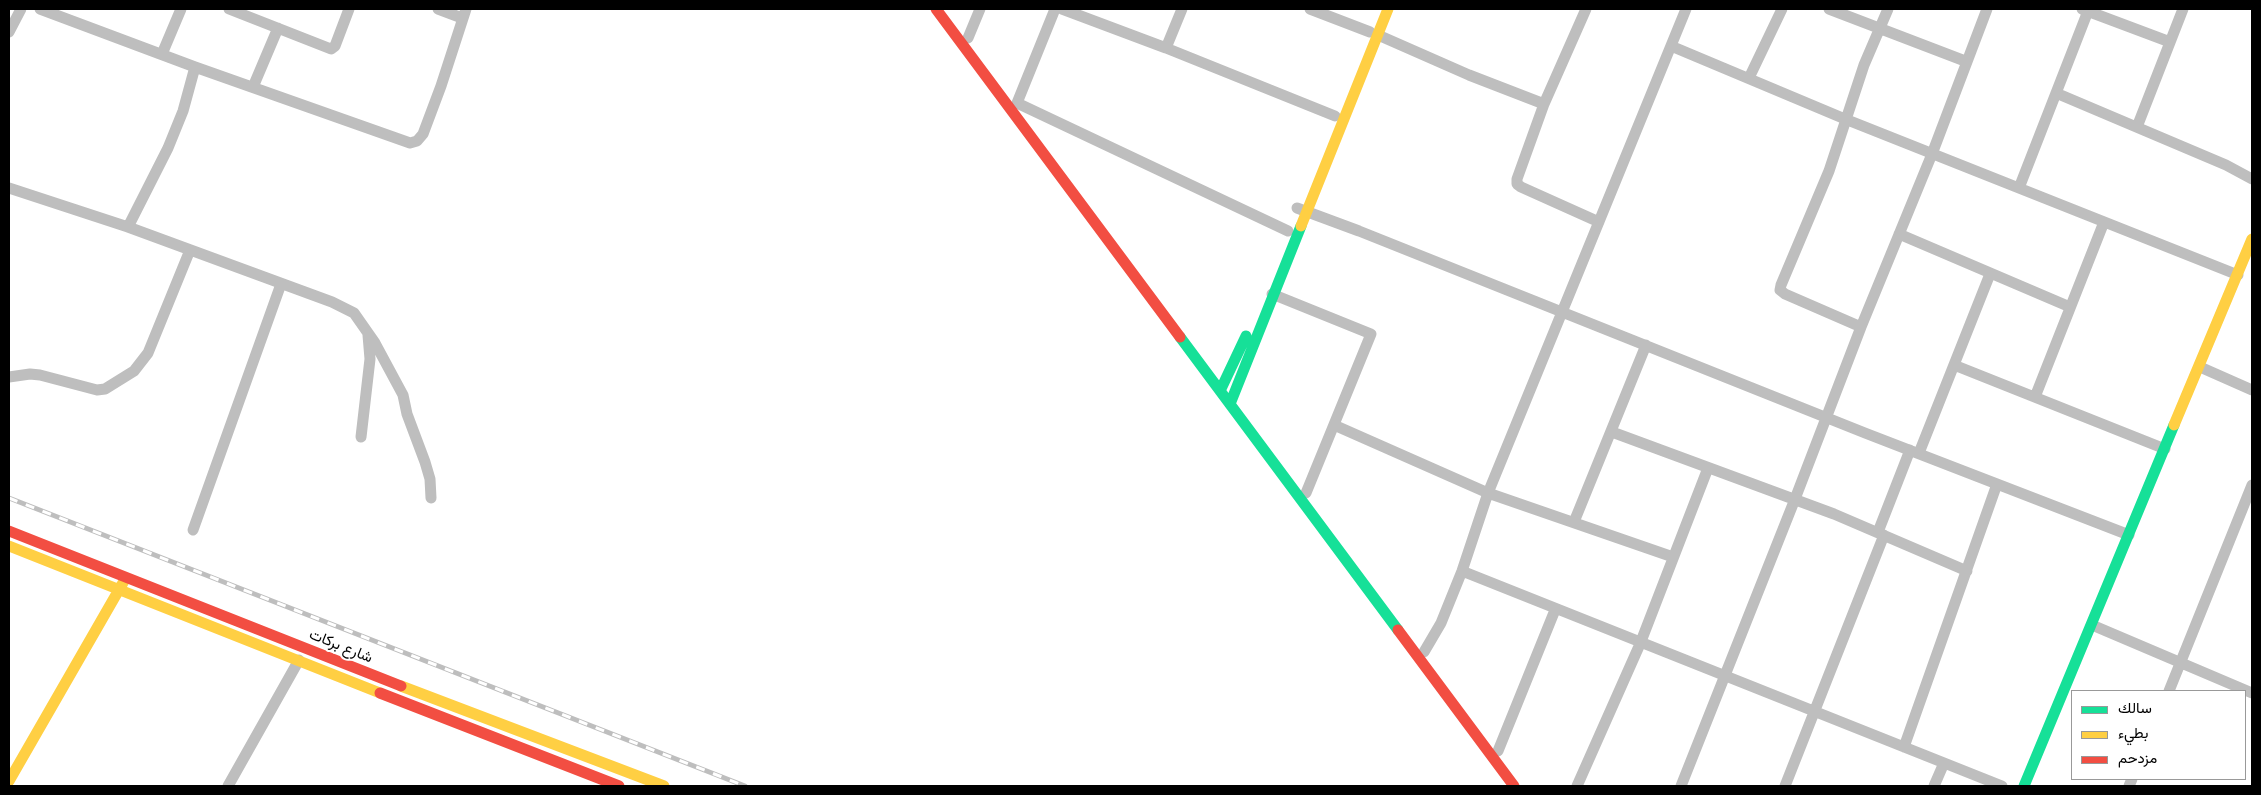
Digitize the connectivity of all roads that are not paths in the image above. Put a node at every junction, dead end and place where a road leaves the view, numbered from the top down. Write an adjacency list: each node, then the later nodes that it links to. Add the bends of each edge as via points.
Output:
1 (21, 9): 27 (street)
2 (40, 9): 33 (street)
3 (181, 9): 33 (street)
4 (229, 9): 25 (street)
5 (349, 9): 25 (street, via 331,49)
6 (438, 9): 24 (street)
7 (936, 9): 68 (street)
8 (946, 9): 29 (street)
9 (980, 9): 29 (street)
10 (1055, 9): 39 (street)
11 (1062, 9): 32 (street)
12 (1182, 9): 32 (street)
13 (1310, 9): 28 (street)
14 (1379, 9): 28 (street)
15 (1388, 9): 28 (street)
16 (1584, 9): 40 (street)
17 (1686, 9): 31 (street)
18 (1782, 9): 36 (street)
19 (1829, 9): 26 (street)
20 (1888, 9): 26 (street)
21 (1987, 9): 34 (street)
22 (2183, 9): 30 (street)
23 (2085, 10): 30 (street); 38 (street)
24 (464, 13): 37 (street, via 441,86 423,134 417,141 410,143)
25 (278, 28): 37 (street)
26 (1880, 28): 34 (street); 42 (street)
27 (9, 32)
28 (1374, 33): 40 (street); 41 (street); 48 (street)
29 (968, 38): 39 (street)
30 (2170, 42): 43 (street)
31 (1671, 46): 36 (street); 49 (street)
32 (1166, 48): 41 (street)
33 (162, 54): 35 (street)
34 (1965, 62): 44 (street)
35 (195, 67): 37 (street); 51 (street, via 183,111 168,148)
36 (1749, 78): 42 (street)
37 (253, 87)
38 (2056, 93): 43 (street); 47 (street)
39 (1017, 103): 52 (street); 68 (street)
40 (1544, 104): 49 (street, via 1517,184)
41 (1335, 116): 48 (street)
42 (1845, 119): 44 (street); 62 (street, via 1829,171 1780,290)
43 (2137, 127): 45 (street)
44 (1932, 154): 47 (street); 53 (street)
45 (2252, 179)
46 (9, 188): 51 (street)
47 (2020, 188): 50 (street)
48 (1301, 210): 52 (street); 59 (street); 61 (street)
49 (1599, 222): 61 (street)
50 (2104, 222): 57 (street); 60 (street)
51 (128, 227): 55 (street)
52 (1288, 231): 68 (street, via 1252,324)
53 (1899, 234): 56 (street); 62 (street)
54 (2252, 239): 57 (street)
55 (190, 250): 58 (street); 67 (street, via 148,353 134,371 105,389 97,390 40,375)
56 (1990, 274): 60 (street); 65 (street)
57 (2238, 275): 66 (street)
58 (281, 284): 63 (street, via 344,307 354,313); 86 (street)
59 (1272, 294): 71 (street); 73 (street, via 1371,334)
60 (2070, 307): 70 (street)
61 (1562, 312): 64 (street); 82 (street)
62 (1861, 326): 72 (street)
63 (367, 331): 75 (street, via 370,359); 83 (street, via 403,395 430,479)
64 (1646, 345): 72 (street); 74 (street)
65 (1954, 365): 70 (street); 77 (street)
66 (2200, 367): 69 (street); 76 (street)
67 (9, 377)
68 (1222, 387): 71 (street)
69 (2252, 390)
70 (2035, 397): 76 (street)
71 (1232, 400): 81 (street); 114 (street)
72 (1827, 417): 77 (street); 84 (street)
73 (1334, 425): 81 (street); 82 (street)
74 (1612, 432): 78 (street); 85 (street)
75 (361, 437)
76 (2165, 449): 89 (street)
77 (1915, 452): 79 (street); 88 (street)
78 (1708, 468): 84 (street); 91 (street)
79 (1997, 484): 89 (street); 92 (street)
80 (2252, 485): 101 (street)
81 (1306, 493): 99 (street)
82 (1488, 493): 85 (street); 93 (street)
83 (431, 498)
84 (1795, 499): 88 (street); 102 (street)
85 (1574, 522): 91 (street)
86 (193, 530)
87 (9, 531): 94 (street, شارع بركات)
88 (1881, 533): 92 (street); 105 (street)
89 (2129, 535): 97 (street)
90 (9, 546): 95 (street, شارع بركات)
91 (1673, 558): 98 (street)
92 (1967, 570): 106 (street)
93 (1462, 571): 96 (street); 99 (street, via 1434,639)
94 (121, 576): 95 (street); 113 (street, شارع بركات)
95 (115, 587): 100 (street, شارع بركات); 108 (street); 110 (street)
96 (1555, 610): 98 (street); 107 (street)
97 (2092, 625): 101 (street); 121 (street)
98 (1640, 644): 102 (street); 116 (street)
99 (1424, 652): 107 (street)
100 (299, 660): 111 (street, شارع بركات); 112 (street)
101 (2181, 663): 103 (street); 104 (street)
102 (1725, 677): 105 (street); 117 (street)
103 (2169, 690)
104 (2245, 690)
105 (1816, 712): 106 (street); 118 (street)
106 (1904, 747): 109 (street)
107 (1498, 751): 115 (street)
108 (9, 763)
109 (1944, 763): 119 (street); 120 (street)
110 (9, 781)
111 (611, 785)
112 (228, 786)
113 (664, 786)
114 (1514, 786)
115 (1523, 786)
116 (1577, 786)
117 (1681, 786)
118 (1785, 786)
119 (1934, 786)
120 (2002, 786)
121 (2024, 786)

